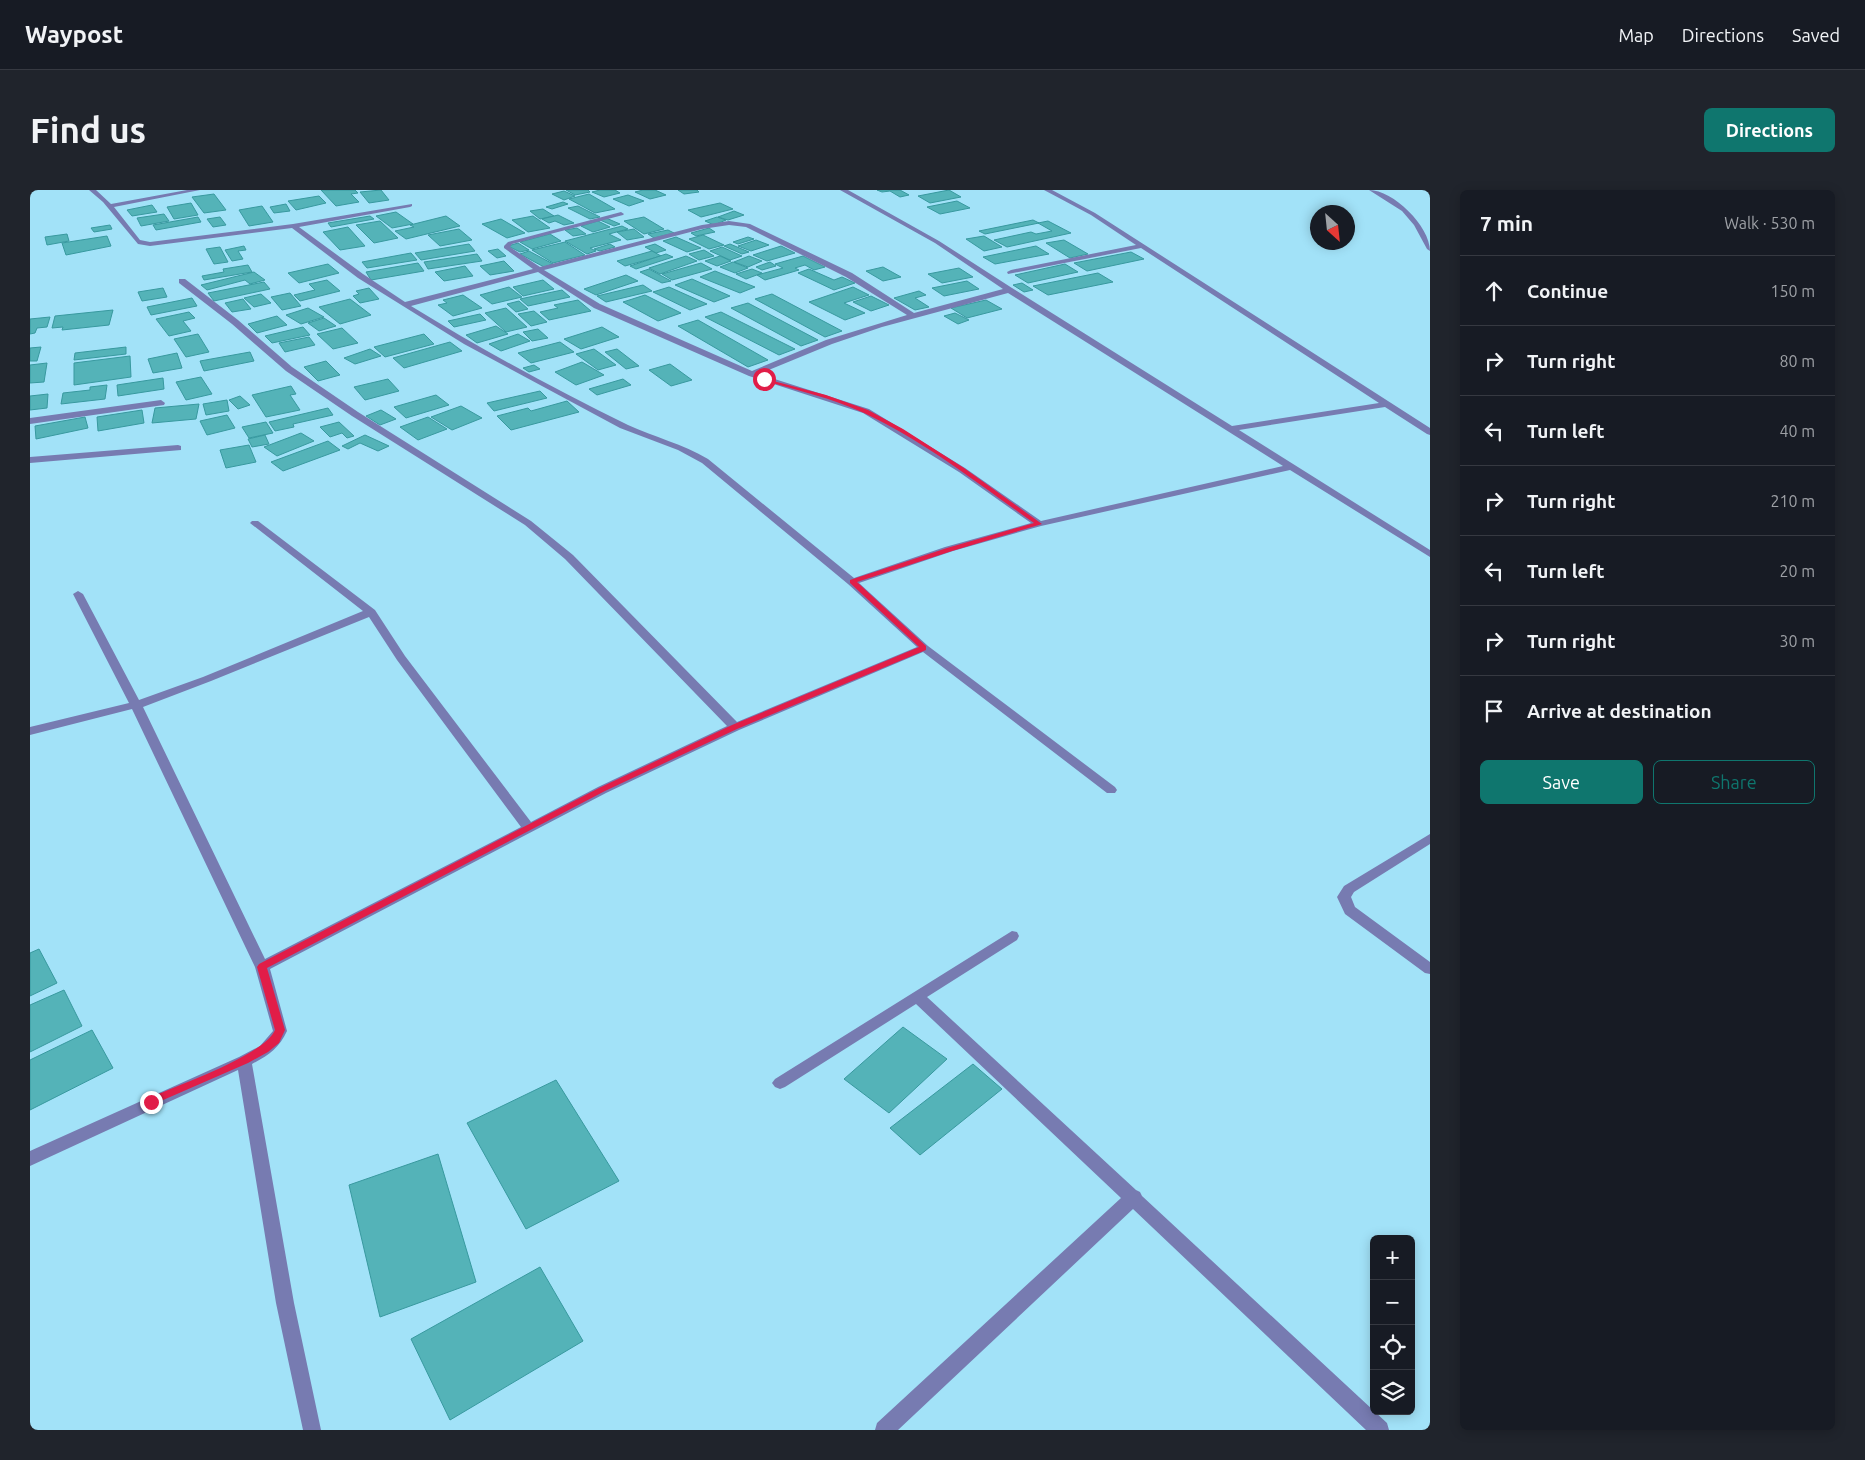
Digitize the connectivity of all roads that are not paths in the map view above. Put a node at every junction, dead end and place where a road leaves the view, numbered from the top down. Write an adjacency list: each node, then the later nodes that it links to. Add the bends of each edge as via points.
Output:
1 (92, 190): 7 (street)
2 (197, 190): 7 (street)
3 (843, 190): 15 (street, via 937,242)
4 (1047, 190): 10 (street, via 1093,214)
5 (1372, 190): 11 (street, via 1404,210 1417,224)
6 (410, 205): 9 (street)
7 (110, 206): 9 (street, via 138,242 150,244)
8 (621, 214): 12 (street, via 506,246)
9 (293, 226): 16 (street)
10 (1142, 246): 13 (street); 20 (street)
11 (1430, 249)
12 (539, 270): 16 (street); 17 (street, via 702,227 748,225 849,275); 18 (street, via 596,306)
13 (1011, 272)
14 (182, 281): 35 (street, via 289,370 528,523 569,557)
15 (1009, 290): 17 (street); 22 (street)
16 (404, 305): 30 (street, via 512,370 638,432 691,451)
17 (913, 316): 18 (street, via 829,342)
18 (752, 374): 28 (street, via 866,411 962,470)
19 (161, 403): 21 (street)
20 (1388, 404): 22 (street); 23 (street)
21 (30, 421)
22 (1231, 429): 26 (street)
23 (1430, 432)
24 (178, 448): 25 (street)
25 (30, 460)
26 (1291, 467): 28 (street); 29 (street)
27 (255, 523): 32 (street)
28 (1038, 524): 30 (street, via 949,549)
29 (1430, 554)
30 (852, 582): 33 (street)
31 (78, 594): 34 (street)
32 (371, 612): 34 (street); 38 (street, via 401,658)
33 (924, 648): 35 (street); 37 (street)
34 (136, 705): 36 (street); 41 (street)
35 (735, 727): 38 (street)
36 (30, 731)
37 (1111, 790)
38 (529, 828): 41 (street)
39 (1430, 838): 42 (street, via 1349,889 1344,897 1350,910)
40 (1012, 936): 43 (street)
41 (262, 967): 44 (street, via 280,1030 265,1050)
42 (1430, 970)
43 (918, 997): 45 (street); 47 (street)
44 (244, 1061): 46 (street); 48 (street, via 285,1303)
45 (780, 1083)
46 (30, 1159)
47 (1134, 1197): 49 (street); 50 (street)
48 (312, 1430)
49 (884, 1430)
50 (1380, 1430)

